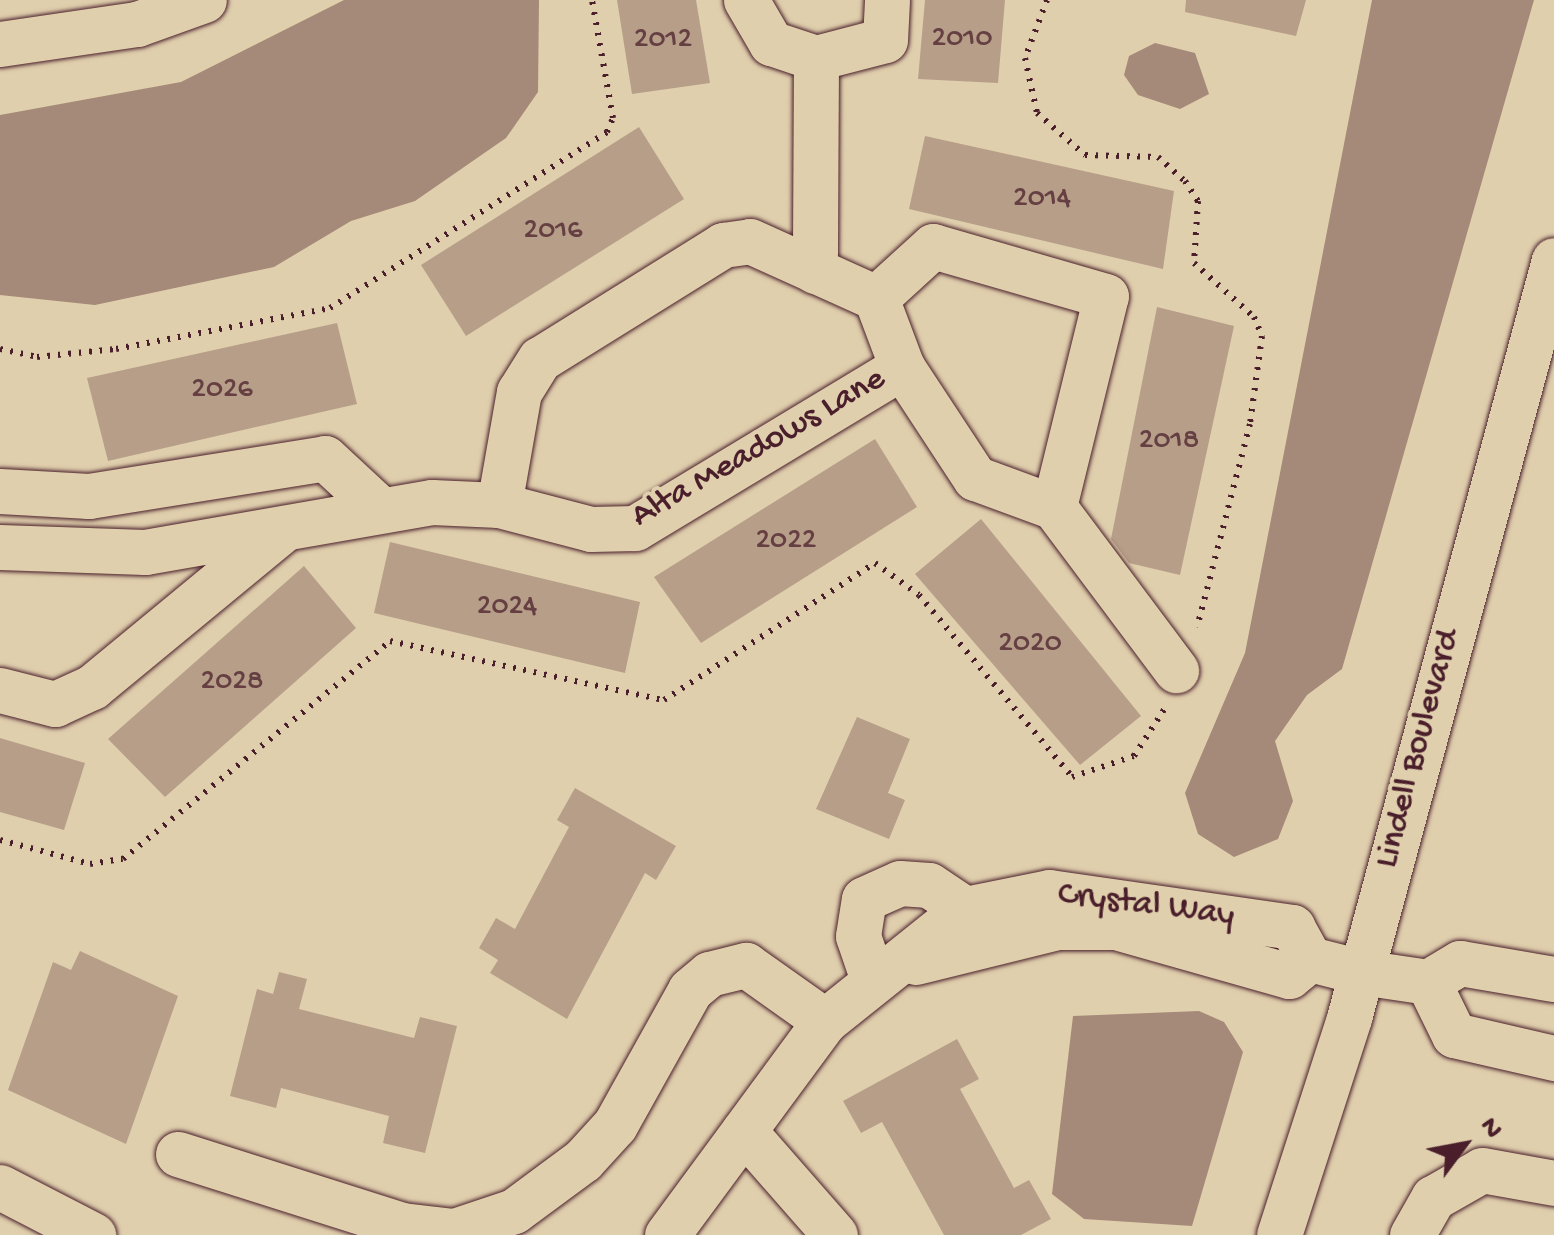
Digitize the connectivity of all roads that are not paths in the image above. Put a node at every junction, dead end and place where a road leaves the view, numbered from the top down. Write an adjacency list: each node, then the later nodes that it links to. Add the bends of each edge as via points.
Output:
1 (204, 0): 4 (street, via 137,24)
2 (746, 0): 5 (street, via 771,43)
3 (887, 0): 5 (street, via 885,40)
4 (0, 44)
5 (816, 58): 7 (street)
6 (1554, 260): 20 (street, Lindell Boulevard)
7 (816, 271): 8 (street); 11 (street, via 750,241 723,245 540,359 519,392)
8 (876, 298): 9 (street, Alta Meadows Lane); 13 (street, via 933,246 1106,296)
9 (902, 367): 11 (street, Alta Meadows Lane, via 635,528 591,529); 13 (street, Alta Meadows Lane, via 975,478)
10 (0, 491): 12 (street, via 89,496 326,458)
11 (499, 506): 12 (street, Alta Meadows Lane)
12 (378, 507): 14 (street, Alta Meadows Lane)
13 (1054, 507): 16 (street)
14 (289, 524): 15 (street, Alta Meadows Lane, via 145,552); 17 (street, Alta Meadows Lane, via 92,687 55,704)
15 (0, 546)
16 (1179, 680)
17 (0, 690)
18 (965, 909): 19 (street, Crystal Way, via 1049,892 1233,915 1292,927); 21 (street, Crystal Way); 21 (street, via 929,885 900,883 864,899 858,936)
19 (1310, 959): 20 (street, Crystal Way); 21 (street, Crystal Way, via 1289,976 1116,927 1056,927 983,940)
20 (1362, 972): 23 (street, Crystal Way); 33 (street, Lindell Boulevard)
21 (872, 977): 24 (street, Crystal Way)
22 (1554, 979): 23 (street, via 1460,963)
23 (1428, 982): 25 (street, via 1454,1035)
24 (824, 1020): 26 (street, Crystal Way); 27 (street, via 746,965 709,974 690,990 616,1125 584,1160 514,1211 454,1231 402,1225)
25 (1554, 1058)
26 (744, 1131): 31 (street, Crystal Way); 32 (street)
27 (178, 1154)
28 (1554, 1183): 34 (street, via 1482,1170 1432,1198)
29 (0, 1188): 30 (street)
30 (93, 1235)
31 (667, 1235)
32 (834, 1235)
33 (1279, 1235)
34 (1412, 1235)

